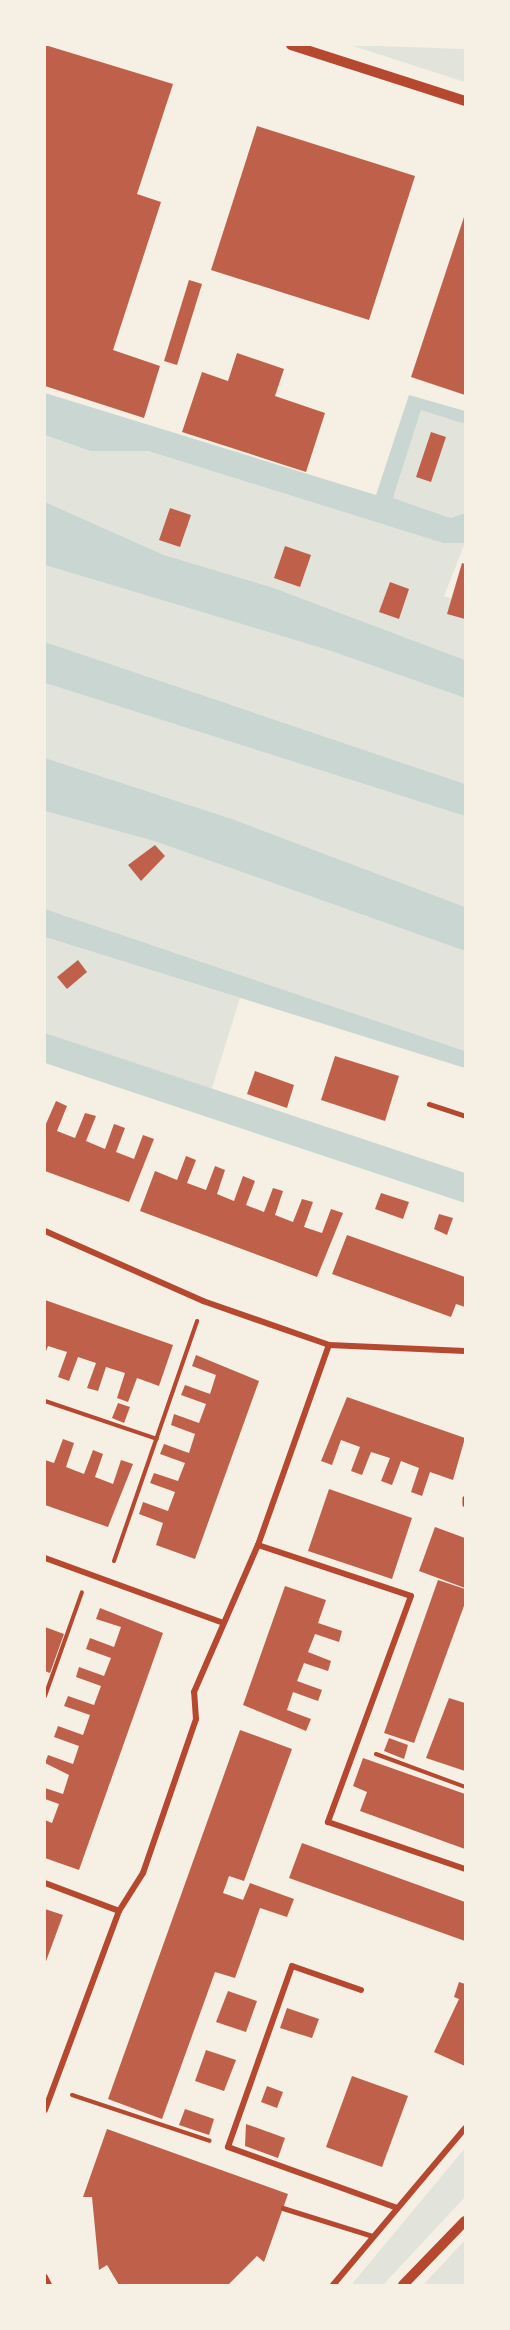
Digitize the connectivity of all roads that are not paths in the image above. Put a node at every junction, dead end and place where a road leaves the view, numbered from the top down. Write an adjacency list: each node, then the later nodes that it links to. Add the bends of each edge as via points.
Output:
1 (291, 45): 2 (street)
2 (465, 101)
3 (429, 1104): 4 (lane)
4 (465, 1116)
5 (45, 1231): 6 (street, via 203,1301)
6 (329, 1345): 7 (street); 10 (street)
7 (465, 1351)
8 (465, 1498): 9 (lane)
9 (465, 1504)
10 (258, 1545): 12 (street); 13 (street, via 411,1596 328,1822)
11 (45, 1558): 12 (street)
12 (221, 1622): 15 (street, via 194,1692 196,1719 143,1874)
13 (465, 1869)
14 (45, 1883): 15 (street)
15 (119, 1911): 17 (street)
16 (362, 1990): 20 (street, via 292,1966 228,2147)
17 (45, 2110)
18 (465, 2128): 20 (street)
19 (283, 2208): 22 (lane)
20 (397, 2208): 22 (street)
21 (465, 2221): 26 (street)
22 (373, 2236): 25 (street)
23 (45, 2277): 24 (street)
24 (49, 2285)
25 (333, 2285)
26 (403, 2285)

